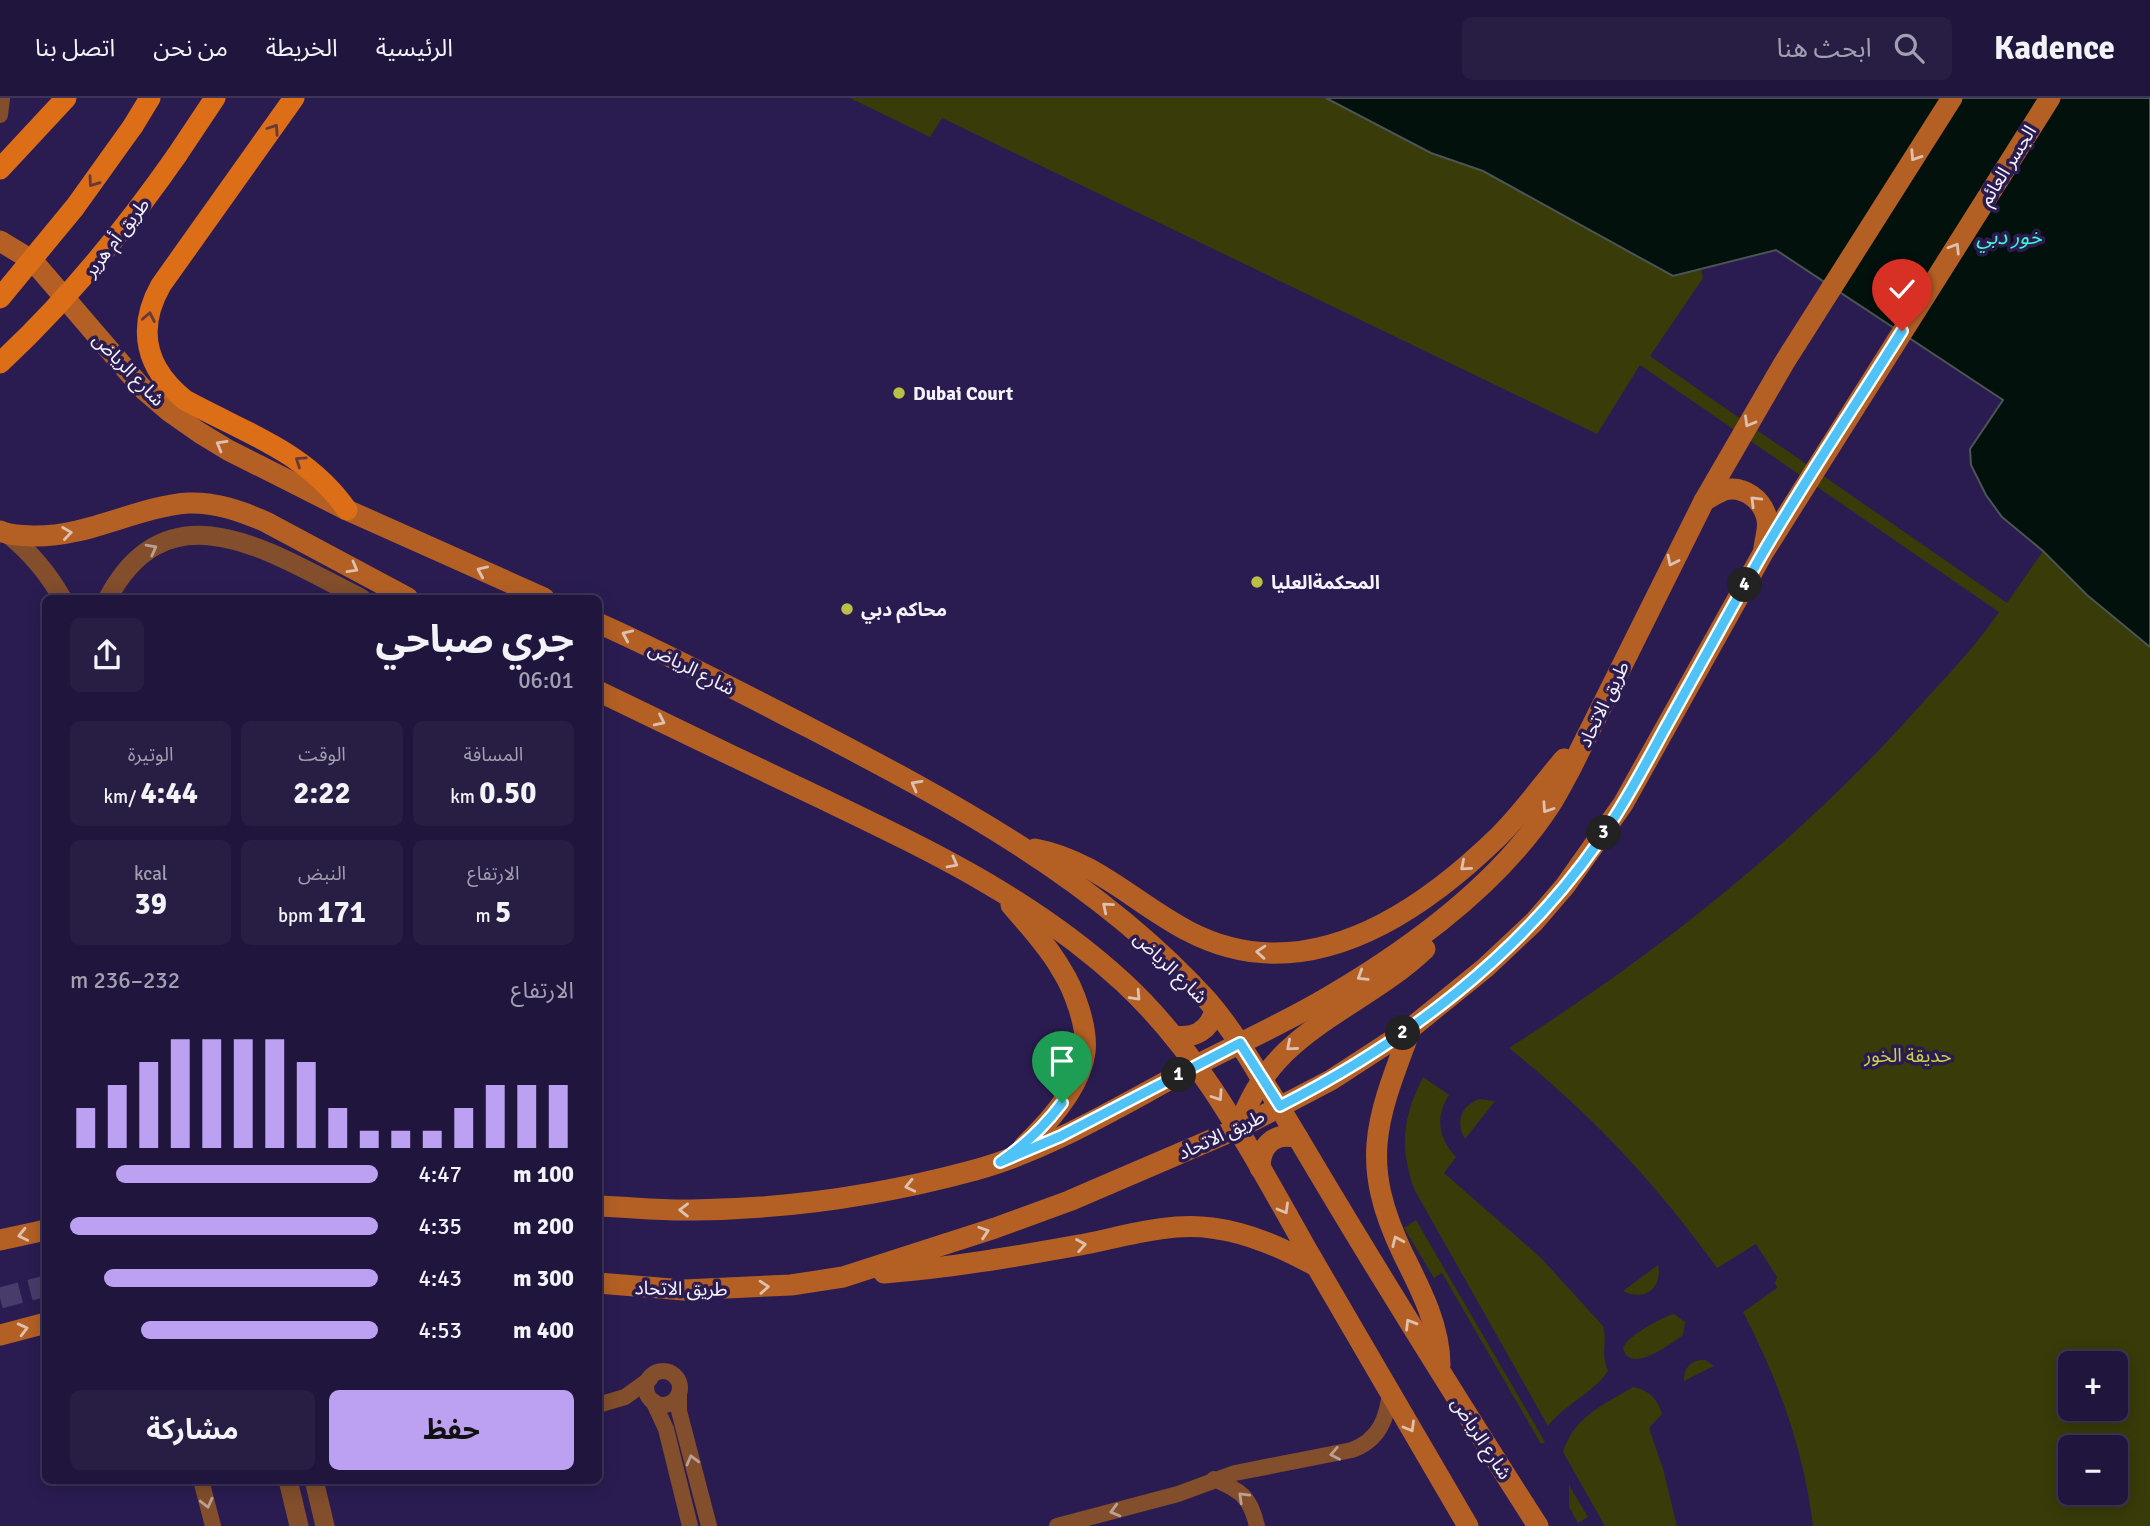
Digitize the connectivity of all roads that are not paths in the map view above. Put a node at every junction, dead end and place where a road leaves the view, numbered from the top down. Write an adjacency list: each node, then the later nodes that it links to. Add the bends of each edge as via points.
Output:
1 (2, 98): 8 (street)
2 (66, 98): 9 (main road)
3 (150, 98): 11 (main road, one-way to 11, bridge, via 75,207)
4 (215, 98): 12 (main road, طريق أم هرير, bridge, via 96,265)
5 (295, 98): 15 (main road, one-way to 5, via 307,466 169,387 156,370 146,329 161,285)
6 (1952, 98): 14 (main road, طريق الاتحاد, one-way to 14, via 1784,363)
7 (2050, 98): 13 (main road, الجسر العائم, one-way to 7)
8 (0, 115)
9 (0, 169)
10 (0, 241): 15 (main road, شارع الرياض, one-way to 10, via 229,450 170,412 116,360 33,261)
11 (0, 298)
12 (0, 363)
13 (1853, 409): 17 (main road, طريق الاتحاد)
14 (1704, 501): 17 (main road, one-way to 14, via 1768,521 1752,495 1726,490); 25 (main road, طريق الاتحاد, one-way to 25)
15 (348, 510): 22 (main road, شارع الرياض, one-way to 15)
16 (4, 533): 18 (street, via 26,550); 21 (main road, one-way to 21, via 42,536 74,532 164,506 216,505 242,511 298,538)
17 (1763, 553): 30 (main road, طريق الاتحاد, via 1623,804 1566,886 1485,968)
18 (60, 595)
19 (110, 595): 20 (street, one-way to 20, via 135,559 183,536 209,534 267,551)
20 (354, 595)
21 (402, 595)
22 (537, 595)
23 (602, 625): 26 (main road, شارع الرياض, one-way to 23, via 847,747)
24 (602, 693): 27 (main road, one-way to 27)
25 (1593, 726): 26 (main road, one-way to 26, via 1531,801 1464,868 1401,915 1316,949 1255,952 1213,943 1099,873 1052,852); 28 (main road, طريق الاتحاد, one-way to 28, via 1548,808 1517,848)
26 (1026, 847): 29 (main road, شارع الرياض, one-way to 26, via 1155,948)
27 (997, 887): 31 (main road, one-way to 31, via 1124,982); 38 (main road, via 1061,968 1074,994 1085,1051 1076,1078 1050,1119 1024,1146)
28 (1455, 910): 32 (main road, طريق الاتحاد, one-way to 32, via 1398,954 1334,994); 34 (main road, one-way to 34, via 1424,951 1304,1035)
29 (1215, 1010): 31 (main road, via 1200,1032); 32 (main road, شارع الرياض)
30 (1411, 1028): 35 (main road, طريق الاتحاد, via 1331,1080); 48 (main road, one-way to 30, via 1427,1306 1386,1216 1377,1178 1375,1149 1385,1098)
31 (1174, 1036): 33 (main road)
32 (1240, 1043): 33 (main road, طريق الاتحاد); 34 (main road, شارع الرياض)
33 (1197, 1065): 36 (main road, one-way to 36); 38 (main road, طريق الاتحاد, via 1061,1136)
34 (1262, 1078): 35 (main road, شارع الرياض); 36 (main road)
35 (1280, 1106): 36 (main road, طريق الاتحاد); 37 (main road, شارع الرياض)
36 (1239, 1128): 39 (main road); 44 (main road, طريق الاتحاد, one-way to 36, via 1069,1201)
37 (1298, 1138): 39 (main road, via 1289,1135 1270,1140); 48 (main road, شارع الرياض, one-way to 37)
38 (1000, 1162): 40 (main road, طريق الاتحاد, one-way to 40, via 906,1187 787,1206 690,1210)
39 (1260, 1168): 43 (main road, one-way to 43)
40 (602, 1206)
41 (42, 1231): 42 (main road, one-way to 42)
42 (0, 1240)
43 (1316, 1266): 44 (main road, one-way to 43, via 968,1265 1155,1231 1208,1227 1248,1234); 50 (main road)
44 (843, 1277): 45 (main road, طريق الاتحاد, one-way to 44, via 724,1289)
45 (602, 1283)
46 (42, 1325): 47 (main road, one-way to 46)
47 (0, 1335)
48 (1440, 1374): 67 (main road, شارع الرياض)
49 (650, 1379): 51 (street, via 657,1373 671,1374 678,1380); 52 (street); 53 (street, via 647,1390)
50 (1390, 1392): 55 (street, one-way to 55, via 1381,1428 1365,1445); 66 (main road, one-way to 66)
51 (679, 1394): 53 (street, via 664,1405); 63 (street, one-way to 51, via 679,1411)
52 (625, 1397): 53 (street); 54 (street)
53 (652, 1401): 62 (street, via 666,1429)
54 (602, 1404)
55 (1214, 1479): 64 (street, one-way to 64, via 1178,1494); 65 (street, one-way to 55, via 1244,1495)
56 (202, 1484): 59 (street, one-way to 59)
57 (318, 1484): 61 (street)
58 (289, 1485): 60 (street)
59 (213, 1526)
60 (299, 1526)
61 (325, 1526)
62 (690, 1526)
63 (709, 1526)
64 (1057, 1526)
65 (1257, 1526)
66 (1468, 1526)
67 (1538, 1526)

